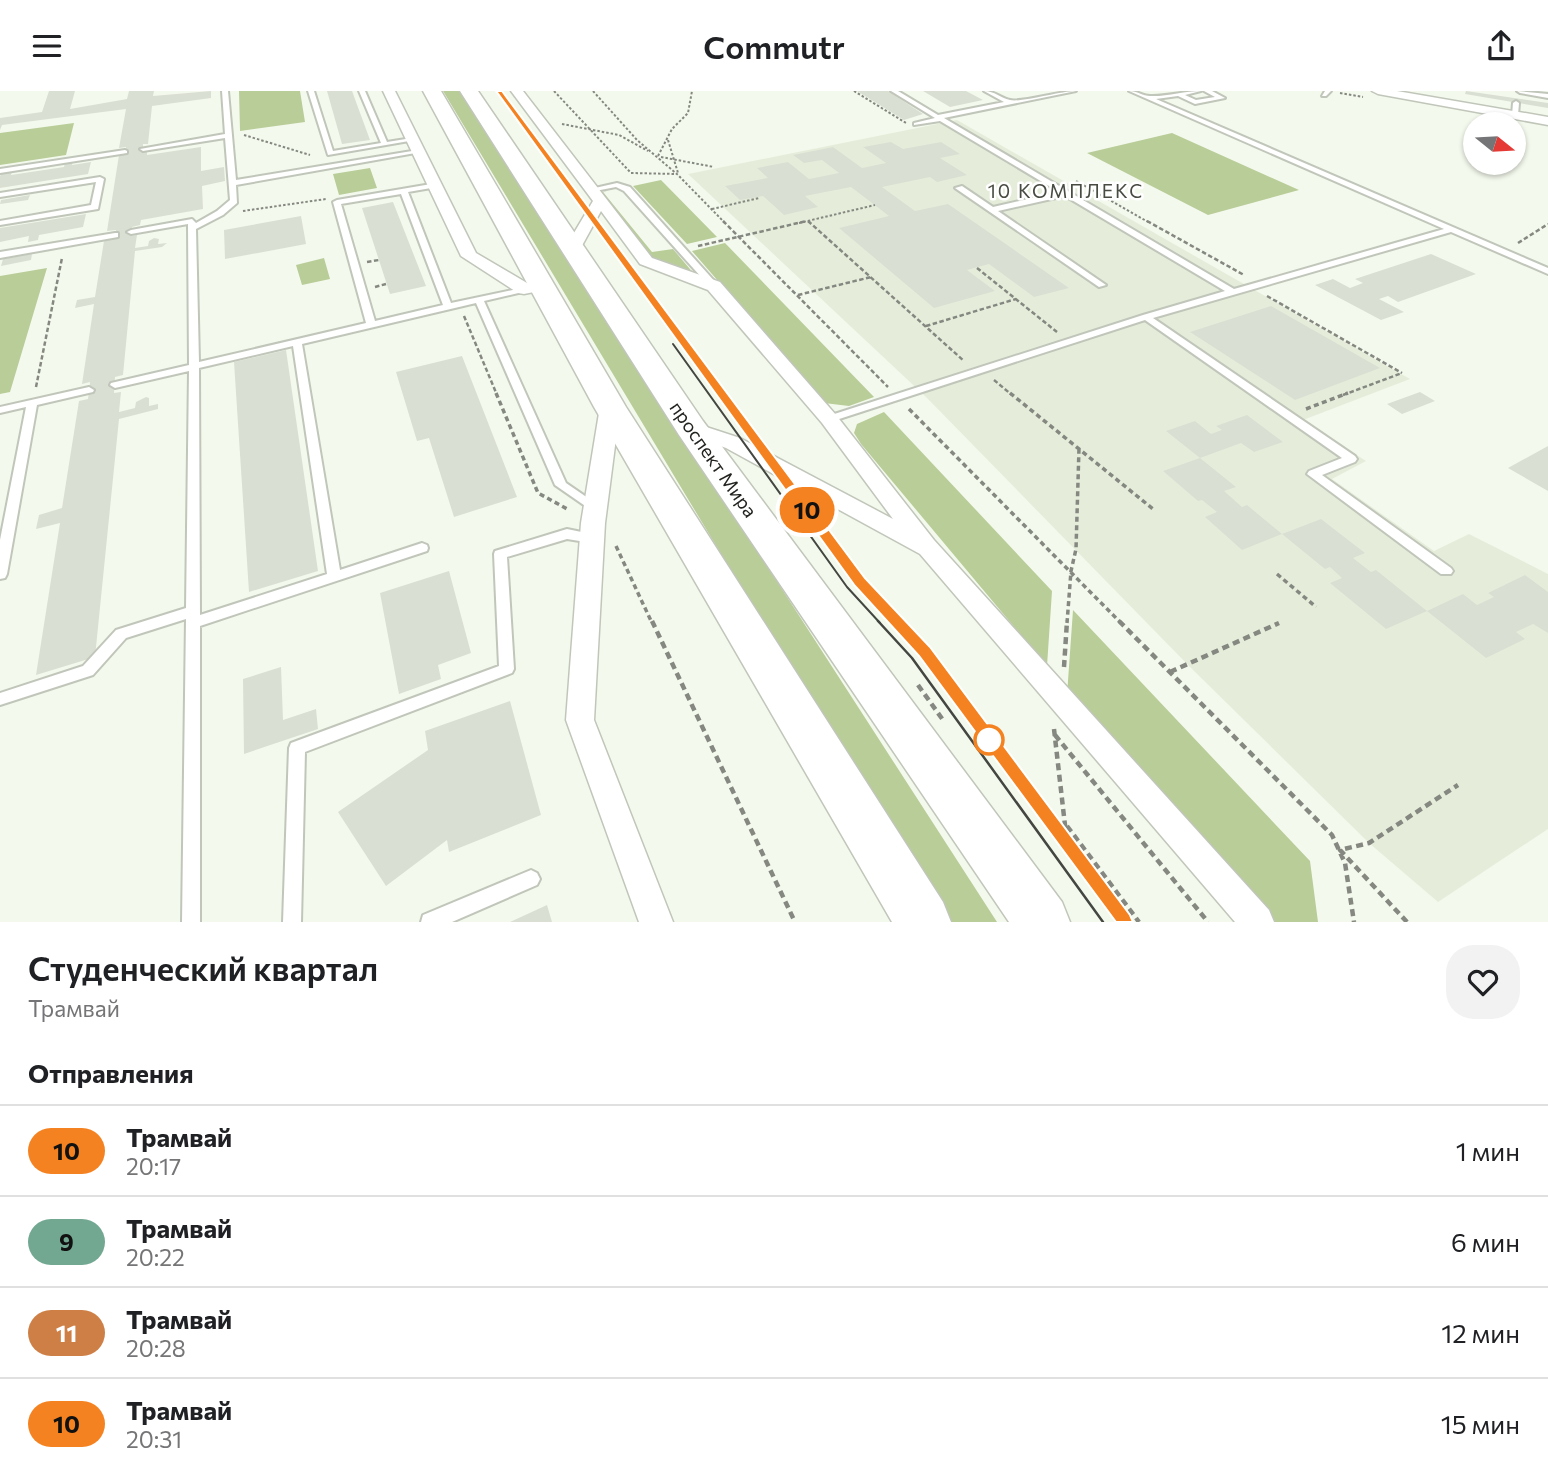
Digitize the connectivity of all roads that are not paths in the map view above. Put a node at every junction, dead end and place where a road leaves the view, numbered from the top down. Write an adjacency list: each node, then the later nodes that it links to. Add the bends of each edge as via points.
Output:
1 (225, 91): 25 (lane)
2 (311, 91): 26 (lane, via 330,154)
3 (362, 91): 26 (lane)
4 (389, 91): 27 (street)
5 (432, 91): 52 (main road)
6 (469, 91): 47 (main road, проспект Мира)
7 (517, 91): 38 (street)
8 (894, 91): 22 (lane)
9 (987, 91): 21 (lane)
10 (1013, 91): 19 (lane)
11 (1073, 91): 19 (lane)
12 (1132, 91): 18 (lane)
13 (1198, 91): 16 (lane)
14 (1208, 91): 16 (lane, via 1222,98 1195,102)
15 (1378, 91): 20 (street)
16 (1179, 94): 18 (lane)
17 (1548, 96): 20 (lane)
18 (1149, 98): 42 (lane)
19 (1029, 99): 21 (lane)
20 (1517, 99): 23 (street)
21 (1010, 103): 22 (lane)
22 (939, 118): 24 (lane); 36 (lane)
23 (1548, 121)
24 (915, 126)
25 (228, 136): 28 (lane); 31 (lane)
26 (385, 144): 27 (lane)
27 (415, 146): 31 (lane); 32 (street)
28 (143, 149)
29 (125, 152): 30 (lane)
30 (0, 170)
31 (233, 183): 41 (lane, via 233,201)
32 (434, 185): 35 (lane); 52 (street, via 468,256)
33 (960, 188): 39 (lane)
34 (619, 189): 38 (lane); 46 (lane, via 631,191)
35 (404, 191): 55 (lane); 57 (lane, via 337,202)
36 (1066, 193): 39 (lane); 53 (lane)
37 (0, 195): 40 (lane, via 100,179 95,207)
38 (595, 196): 47 (street); 51 (street, via 646,261)
39 (992, 210): 50 (lane)
40 (0, 223)
41 (192, 228): 43 (lane, via 192,221); 59 (lane)
42 (1452, 229): 49 (lane); 53 (lane)
43 (131, 232)
44 (115, 235): 48 (lane)
45 (666, 246): 46 (lane)
46 (680, 246): 51 (lane)
47 (573, 248): 66 (main road, проспект Мира)
48 (0, 255)
49 (1548, 271)
50 (1102, 285)
51 (714, 286): 65 (street)
52 (534, 287): 54 (lane); 63 (main road)
53 (1233, 292): 56 (lane)
54 (479, 300): 55 (lane); 67 (lane, via 561,485)
55 (448, 307): 57 (lane)
56 (1146, 317): 65 (lane); 70 (lane, via 1352,459 1313,474)
57 (371, 325): 58 (lane)
58 (297, 342): 59 (lane); 72 (lane)
59 (194, 366): 60 (lane); 73 (lane)
60 (115, 385)
61 (89, 390): 62 (lane)
62 (33, 403): 64 (lane); 71 (lane)
63 (610, 407): 67 (street); 80 (main road)
64 (0, 411)
65 (829, 419): 69 (street)
66 (691, 428): 69 (street, via 733,443); 81 (main road, проспект Мира)
67 (593, 522): 77 (lane, via 500,554 507,670 297,748); 79 (street, via 580,720)
68 (422, 548): 72 (lane)
69 (928, 548): 82 (street)
70 (1446, 571)
71 (0, 574)
72 (334, 576): 73 (lane)
73 (192, 618): 74 (lane, via 121,634 88,671); 76 (lane)
74 (0, 699)
75 (531, 879): 78 (lane)
76 (191, 922)
77 (292, 922)
78 (430, 922)
79 (656, 922)
80 (923, 922)
81 (1042, 922)
82 (1257, 922)

